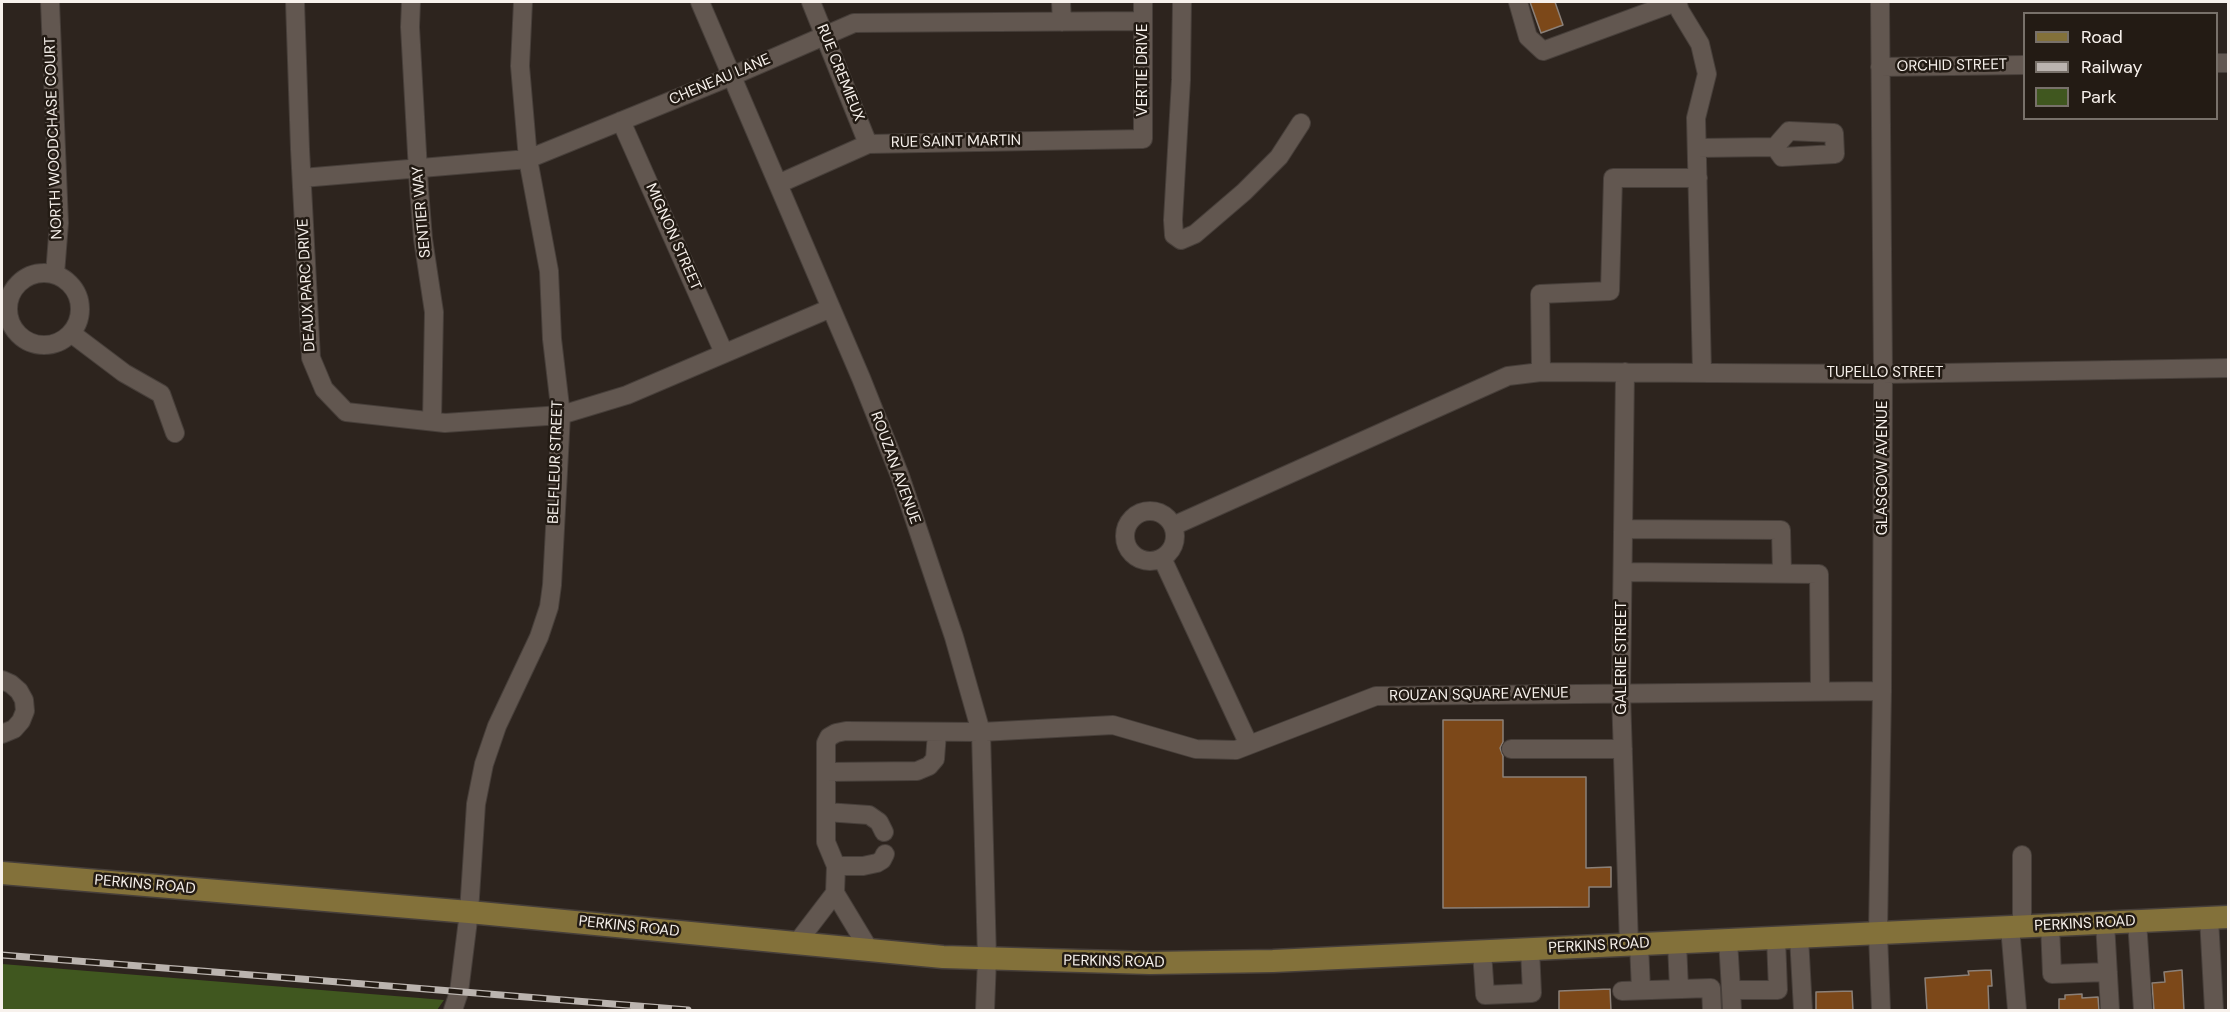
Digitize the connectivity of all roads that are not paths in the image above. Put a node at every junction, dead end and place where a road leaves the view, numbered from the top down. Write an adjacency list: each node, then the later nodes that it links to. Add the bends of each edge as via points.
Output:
1 (50, 2): 30 (street, NORTH WOODCHASE COURT, via 59,223)
2 (295, 2): 27 (street, DEAUX PARC DRIVE)
3 (411, 2): 26 (street, SENTIER WAY)
4 (523, 2): 25 (street, BELFLEUR STREET, via 520,66)
5 (700, 2): 18 (street, ROUZAN AVENUE)
6 (811, 2): 15 (street, RUE CREMIEUX)
7 (1061, 2): 14 (street)
8 (1143, 2): 13 (street, VERTIE DRIVE)
9 (1182, 2): 20 (street, via 1174,235 1180,240 1195,234 1244,192 1279,157)
10 (1518, 2): 11 (street, via 1528,37 1543,51)
11 (1676, 2): 24 (street, via 1700,44 1707,74 1696,118)
12 (1880, 2): 17 (street, GLASGOW AVENUE)
13 (1143, 21): 14 (street, CHENEAU LANE); 21 (street, VERTIE DRIVE)
14 (1062, 22): 15 (street, CHENEAU LANE, via 854,23)
15 (825, 35): 18 (street, CHENEAU LANE); 22 (street, RUE CREMIEUX)
16 (2023, 65): 17 (street, ORCHID STREET)
17 (1880, 67): 38 (street, GLASGOW AVENUE)
18 (732, 76): 19 (street, CHENEAU LANE); 29 (street, ROUZAN AVENUE)
19 (621, 121): 25 (street, CHENEAU LANE); 33 (street, MIGNON STREET)
20 (1301, 123)
21 (1143, 139): 22 (street, RUE SAINT MARTIN)
22 (868, 144): 29 (street, RUE SAINT MARTIN)
23 (1775, 147): 24 (street)
24 (1697, 148): 28 (street)
25 (528, 159): 26 (street, CHENEAU LANE); 39 (street, BELFLEUR STREET, via 549,271)
26 (417, 168): 27 (street, CHENEAU LANE); 40 (street, SENTIER WAY, via 434,312)
27 (302, 178): 40 (street, DEAUX PARC DRIVE, via 311,358 324,389 346,412)
28 (1698, 178): 35 (street, via 1613,178 1610,291 1540,294); 37 (street)
29 (778, 184): 31 (street, ROUZAN AVENUE)
30 (55, 274): 32 (street, via 68,282 80,306); 32 (street, via 41,273 22,280 9,297 7,311 11,325 32,343 46,345)
31 (831, 308): 33 (street, DEAUX PARC DRIVE); 51 (street, ROUZAN AVENUE, via 900,476)
32 (71, 333): 41 (street, via 124,373 161,394)
33 (724, 353): 39 (street, DEAUX PARC DRIVE, via 627,395)
34 (2229, 368): 38 (street, TUPELLO STREET)
35 (1541, 372): 36 (street, TUPELLO STREET); 42 (street, TUPELLO STREET, via 1508,376)
36 (1625, 372): 37 (street, TUPELLO STREET); 43 (street, GALERIE STREET)
37 (1702, 372): 38 (street, TUPELLO STREET)
38 (1883, 374): 49 (street, GLASGOW AVENUE)
39 (561, 415): 40 (street, DEAUX PARC DRIVE); 65 (street, BELFLEUR STREET, via 549,607 530,661 497,726 484,764 476,804)
40 (432, 422)
41 (175, 433)
42 (1173, 526): 44 (street, via 1173,546); 44 (street, via 1166,516 1150,511 1135,516 1126,530 1127,546 1138,558)
43 (1623, 529): 45 (street, GALERIE STREET); 46 (street, via 1781,530)
44 (1162, 558): 54 (street)
45 (1623, 572): 46 (street); 50 (street, GALERIE STREET)
46 (1782, 573): 48 (street, via 1820,574)
47 (2, 680): 53 (street, via 19,691 25,711 14,729)
48 (1820, 691): 49 (street, ROUZAN SQUARE AVENUE); 50 (street, ROUZAN SQUARE AVENUE)
49 (1882, 691): 71 (street, GLASGOW AVENUE)
50 (1621, 694): 54 (street, ROUZAN SQUARE AVENUE, via 1376,696); 56 (street, GALERIE STREET)
51 (981, 732): 52 (street, ROUZAN SQUARE AVENUE); 54 (street, ROUZAN SQUARE AVENUE, via 1113,725 1196,749 1236,750); 81 (street, ROUZAN AVENUE)
52 (937, 733): 57 (street, via 935,759 917,771); 57 (street, ROUZAN SQUARE AVENUE, via 836,733 826,743)
53 (2, 734)
54 (1249, 745)
55 (1511, 749): 56 (street)
56 (1623, 749): 77 (street, GALERIE STREET)
57 (826, 771): 58 (street, ROUZAN SQUARE AVENUE)
58 (826, 812): 59 (street, via 869,815); 62 (street, ROUZAN SQUARE AVENUE, via 826,842)
59 (884, 832)
60 (885, 854): 62 (street, via 877,863)
61 (2022, 855): 70 (street)
62 (836, 866): 64 (street)
63 (2, 873): 65 (main road, PERKINS ROAD)
64 (835, 893): 76 (street); 79 (street)
65 (469, 912): 76 (main road, PERKINS ROAD); 87 (street, BELFLEUR STREET)
66 (2219, 917): 67 (main road, PERKINS ROAD); 96 (street)
67 (2138, 921): 68 (main road, PERKINS ROAD); 95 (street)
68 (2105, 923): 69 (main road, PERKINS ROAD); 82 (street)
69 (2050, 925): 70 (main road, PERKINS ROAD); 82 (street, via 2052,974)
70 (2016, 927): 71 (main road, PERKINS ROAD); 93 (street)
71 (1878, 934): 72 (main road, PERKINS ROAD); 92 (street, GLASGOW AVENUE)
72 (1799, 937): 73 (main road, PERKINS ROAD); 91 (street)
73 (1776, 938): 74 (main road, PERKINS ROAD); 85 (street, via 1778,990)
74 (1728, 940): 75 (main road, PERKINS ROAD); 85 (street)
75 (1677, 943): 77 (main road, PERKINS ROAD); 83 (street)
76 (796, 944): 79 (main road, PERKINS ROAD)
77 (1634, 945): 78 (main road, PERKINS ROAD); 84 (street, GALERIE STREET)
78 (1530, 949): 80 (main road, PERKINS ROAD); 80 (street, via 1532,993 1485,995)
79 (870, 951): 81 (main road, PERKINS ROAD)
80 (1482, 951): 81 (main road, PERKINS ROAD, via 1232,963)
81 (987, 960): 88 (street, ROUZAN AVENUE)
82 (2108, 972): 94 (street)
83 (1679, 989): 84 (street); 89 (street, via 1711,988)
84 (1641, 990): 86 (street)
85 (1731, 990): 90 (street)
86 (1622, 991)
87 (453, 1011)
88 (985, 1011)
89 (1712, 1011)
90 (1732, 1011)
91 (1803, 1011)
92 (1881, 1011)
93 (2017, 1011)
94 (2110, 1011)
95 (2143, 1011)
96 (2214, 1011)

